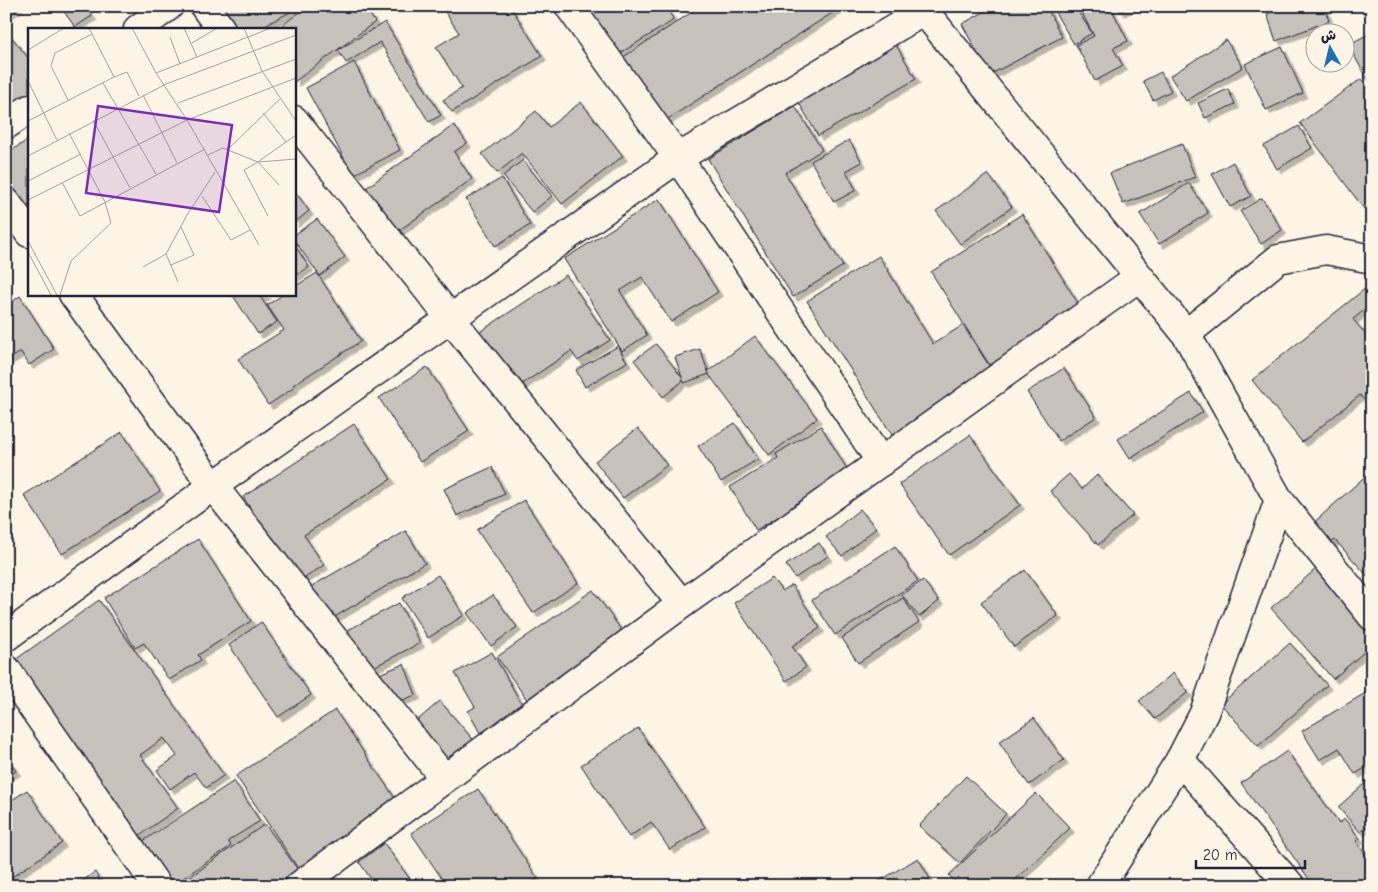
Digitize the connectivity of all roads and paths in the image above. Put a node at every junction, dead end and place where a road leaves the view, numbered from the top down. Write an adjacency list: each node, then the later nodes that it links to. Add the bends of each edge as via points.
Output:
1 (169, 6): 5 (street)
2 (204, 6): 6 (street)
3 (569, 6): 10 (street)
4 (926, 8): 10 (street); 14 (street)
5 (139, 28)
6 (220, 28)
7 (28, 110): 9 (street)
8 (295, 121): 16 (street)
9 (6, 125)
10 (678, 158): 16 (street); 18 (street)
11 (6, 202): 12 (street)
12 (28, 232)
13 (1370, 255): 17 (street, via 1326,250 1278,259)
14 (1139, 277): 17 (street); 18 (street)
15 (74, 295): 19 (street)
16 (450, 318): 19 (street); 21 (street)
17 (1186, 334): 20 (street)
18 (882, 462): 21 (street)
19 (213, 486): 23 (street); 26 (street)
20 (1279, 500): 22 (street); 25 (street, via 1204,713)
21 (682, 604): 26 (street)
22 (1372, 616)
23 (6, 636)
24 (6, 669): 27 (street)
25 (1180, 760): 29 (street); 30 (street)
26 (444, 778): 28 (street)
27 (157, 886)
28 (299, 886)
29 (1100, 886)
30 (1291, 886)

